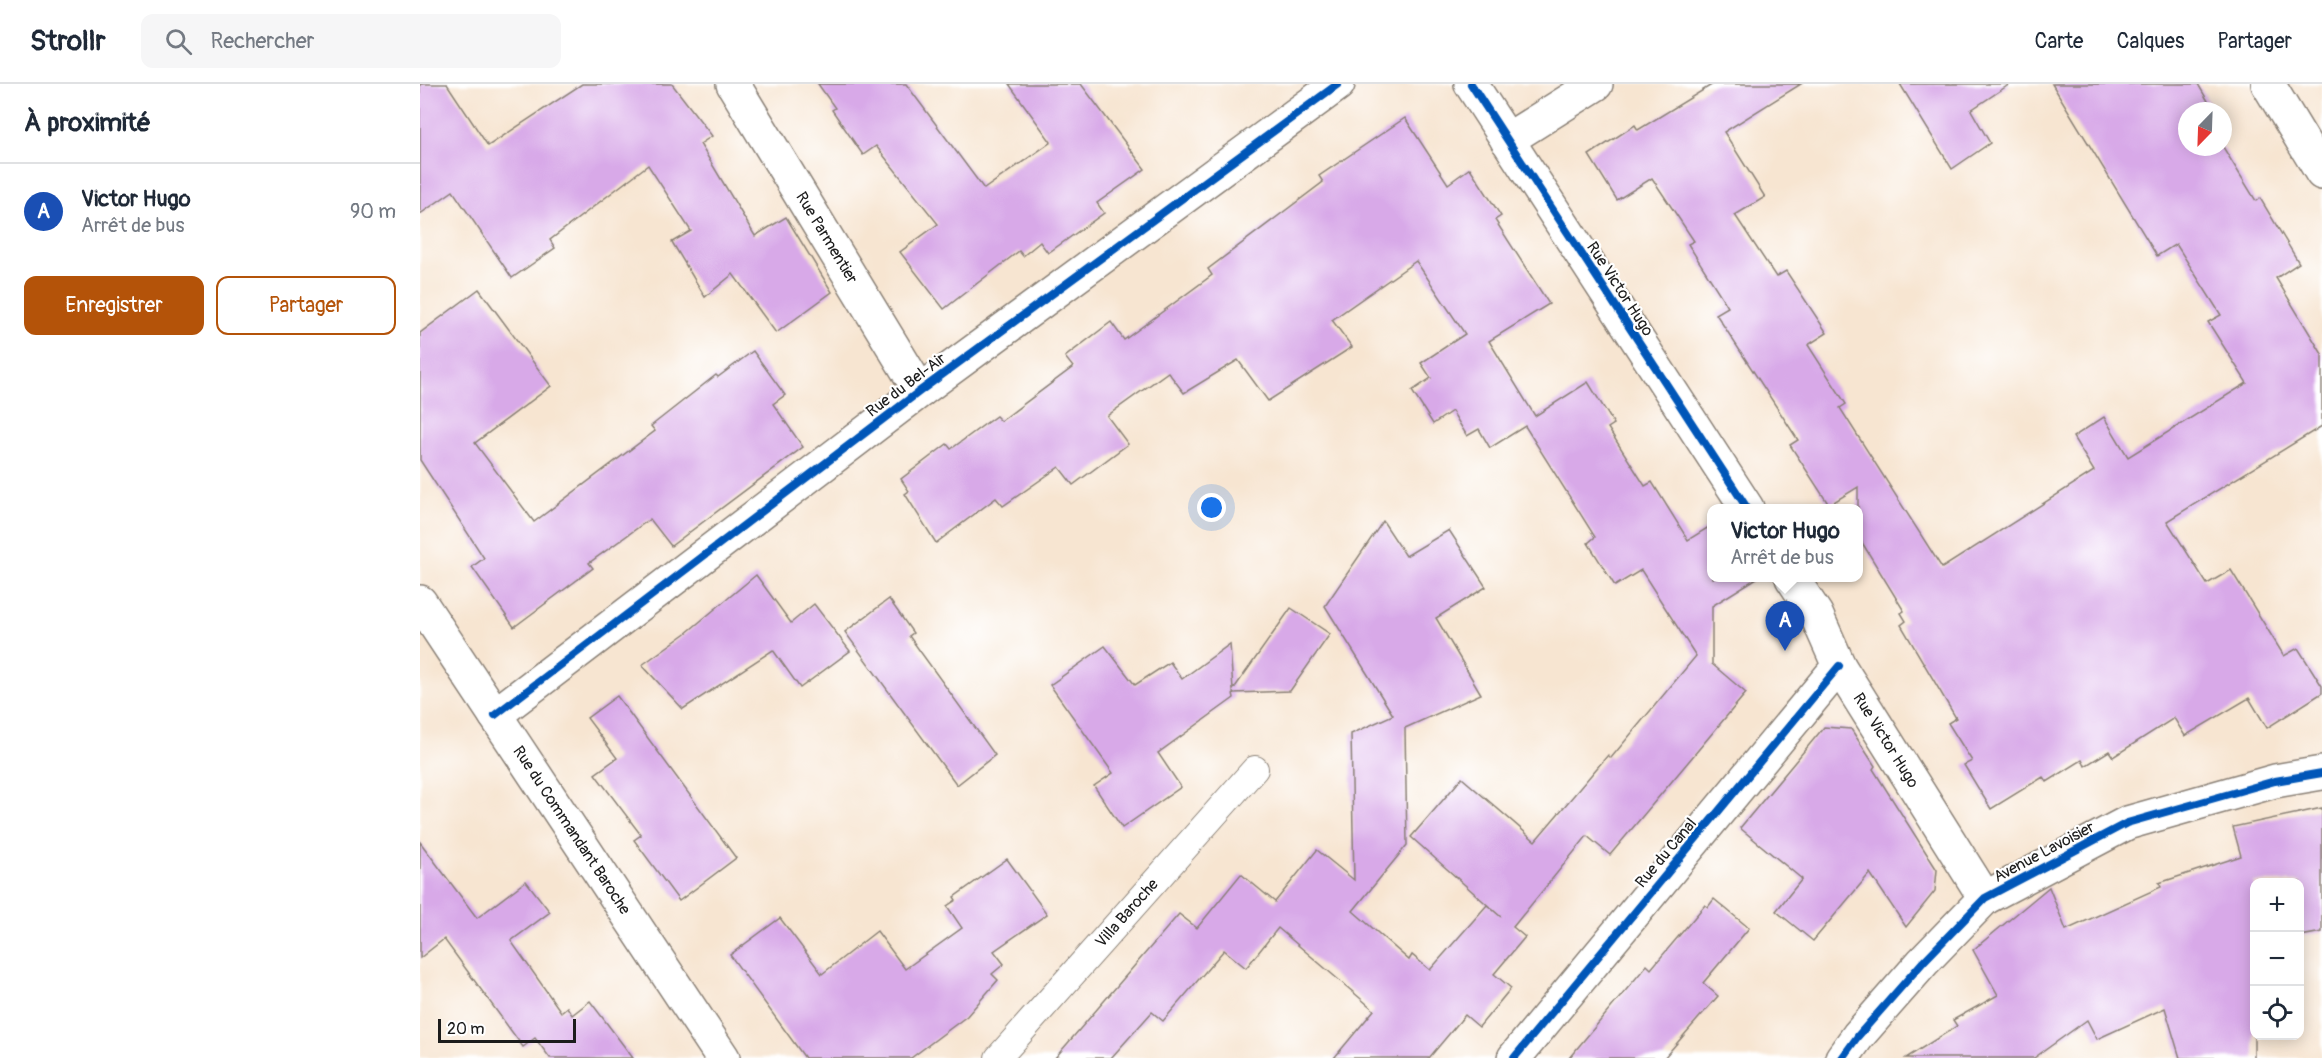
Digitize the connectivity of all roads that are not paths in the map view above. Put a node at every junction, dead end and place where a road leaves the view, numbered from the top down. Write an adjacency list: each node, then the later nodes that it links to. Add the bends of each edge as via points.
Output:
1 (733, 84): 8 (street, Rue Parmentier)
2 (1338, 84): 8 (street, Rue du Bel-Air)
3 (1471, 84): 6 (street, Rue Victor Hugo)
4 (1596, 84): 6 (street)
5 (2268, 84): 7 (street)
6 (1507, 140): 9 (street, Rue Victor Hugo)
7 (2322, 173)
8 (920, 391): 13 (street, Rue du Bel-Air)
9 (1744, 504)
10 (1795, 582): 12 (street, Rue Victor Hugo, via 1816,614)
11 (420, 602): 13 (street, Rue du Commandant Baroche)
12 (1839, 666): 16 (street, Rue Victor Hugo); 19 (street, Rue du Canal)
13 (495, 715): 17 (street, Rue du Commandant Baroche)
14 (1255, 769): 18 (lane, Villa Baroche)
15 (2322, 773): 16 (street, Avenue Lavoisier, via 2275,781 2127,823)
16 (1985, 898): 20 (street, Avenue Lavoisier, via 1923,962)
17 (723, 1058)
18 (998, 1058)
19 (1514, 1058)
20 (1842, 1058)

